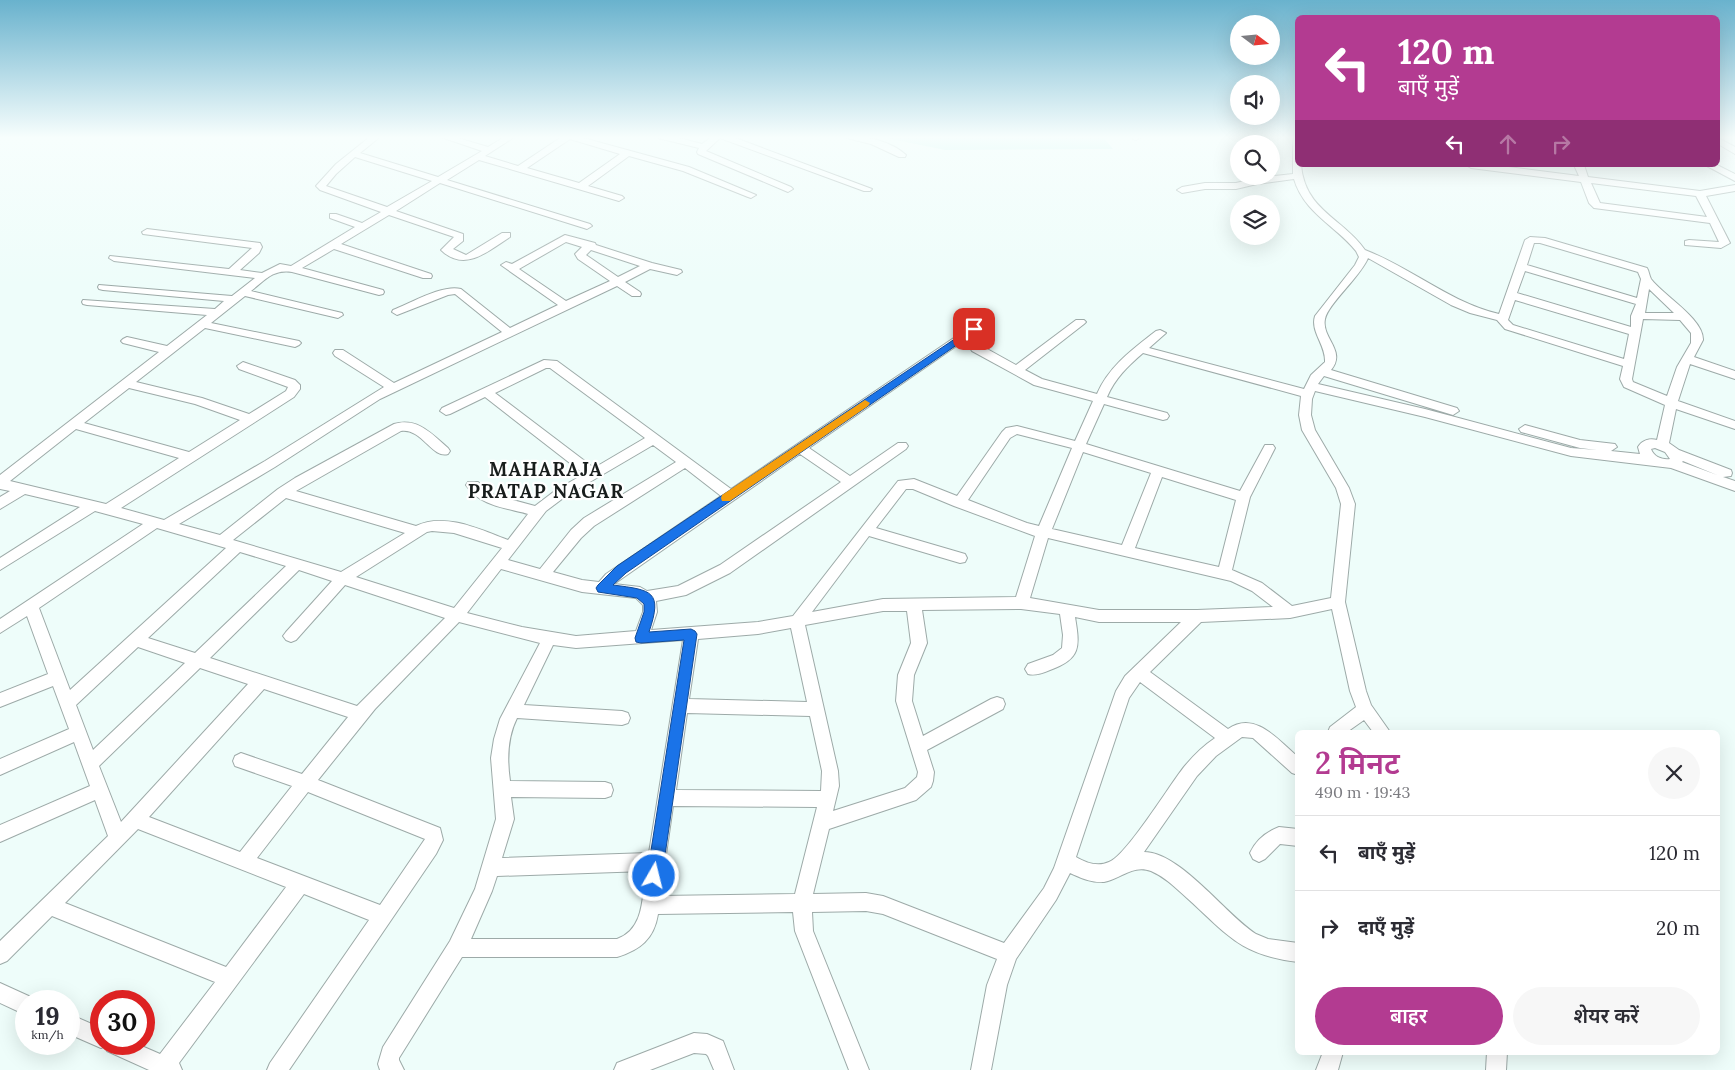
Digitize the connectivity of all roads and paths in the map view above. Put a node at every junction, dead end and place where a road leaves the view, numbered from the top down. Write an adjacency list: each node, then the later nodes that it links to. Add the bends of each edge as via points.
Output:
1 (322, 186): 22 (street)
2 (431, 186): 22 (street)
3 (455, 186): 25 (street)
4 (576, 186): 13 (street)
5 (728, 186): 20 (street)
6 (781, 186): 15 (street)
7 (858, 186): 16 (street)
8 (1236, 186): 17 (street)
9 (1300, 186): 32 (street, via 1312,206)
10 (1587, 186): 24 (street, via 1594,203 1600,206)
11 (1657, 186): 19 (street)
12 (1677, 186): 18 (street)
13 (580, 187): 21 (street)
14 (1735, 188): 18 (street)
15 (788, 189)
16 (867, 189)
17 (1182, 190)
18 (1719, 192): 19 (street)
19 (1700, 194): 24 (street)
20 (751, 195)
21 (619, 198)
22 (388, 212): 26 (street); 28 (street, via 459,236 458,241 446,250 465,258)
23 (333, 216): 26 (street)
24 (1714, 221): 29 (street, via 1726,243)
25 (587, 226)
26 (364, 227): 31 (street)
27 (147, 232): 38 (street, via 256,245 255,251)
28 (506, 235)
29 (1690, 242)
30 (591, 245): 34 (street, via 569,238); 35 (street); 43 (street, via 580,254)
31 (333, 246): 37 (street); 41 (street)
32 (1362, 252): 57 (street, via 1454,303); 74 (street, via 1362,265 1320,315 1320,326 1332,358)
33 (114, 258): 38 (street)
34 (507, 266): 51 (street)
35 (648, 266): 39 (street); 43 (street)
36 (1520, 266): 42 (street, via 1530,240 1535,239 1637,267 1643,270); 47 (street); 50 (street)
37 (293, 269): 40 (street, via 280,267); 45 (street)
38 (231, 272): 40 (street)
39 (677, 272)
40 (264, 276): 48 (street)
41 (427, 276)
42 (1646, 279): 50 (street); 56 (street)
43 (617, 280): 46 (street); 51 (street)
44 (102, 287): 48 (street)
45 (379, 292)
46 (636, 294)
47 (1511, 295): 57 (street); 62 (street)
48 (238, 296): 52 (street); 54 (street)
49 (87, 302): 52 (street)
50 (1640, 302): 55 (street)
51 (565, 305): 61 (street)
52 (217, 312): 59 (street)
53 (397, 312): 61 (street, via 446,292 457,291)
54 (338, 314)
55 (1637, 316): 56 (street); 62 (street)
56 (1685, 317): 70 (street, via 1699,335)
57 (1503, 318): 71 (street, via 1509,327)
58 (1080, 322): 73 (street)
59 (202, 324): 65 (street); 68 (street)
60 (974, 329): 92 (street)
61 (509, 332): 77 (street)
62 (1635, 332): 71 (street)
63 (1160, 333): 67 (street)
64 (127, 341): 68 (street)
65 (295, 343)
66 (976, 348): 73 (street)
67 (1140, 349): 78 (street); 80 (street, via 1116,371)
68 (168, 350): 76 (street)
69 (339, 353): 77 (street)
70 (1687, 359): 75 (street); 81 (street)
71 (1628, 364): 81 (street, via 1626,379 1632,388)
72 (242, 366): 85 (street, via 294,385 290,394)
73 (1016, 371): 80 (street, via 1038,382)
74 (1322, 372): 78 (street); 82 (street)
75 (1735, 375)
76 (126, 383): 85 (street, via 198,401); 86 (street)
77 (393, 388): 117 (street, via 270,464)
78 (1309, 390): 82 (street); 134 (street, via 1303,413 1307,428 1341,481 1348,504)
79 (486, 392): 83 (street); 88 (street, via 544,364 553,364); 102 (street)
80 (1100, 400): 84 (street); 91 (street)
81 (1672, 403): 87 (street); 89 (street)
82 (1427, 408): 94 (street)
83 (446, 411)
84 (1163, 416)
85 (250, 419): 97 (street)
86 (74, 424): 97 (street); 105 (street)
87 (1735, 425)
88 (653, 438): 100 (street); 102 (street)
89 (1662, 445): 95 (street, via 1651,443 1644,446); 98 (street)
90 (902, 446): 104 (street)
91 (1078, 446): 101 (street); 112 (street, via 1010,431); 120 (street)
92 (800, 448): 104 (street); 110 (street)
93 (1269, 448): 111 (street)
94 (1581, 449): 95 (street); 99 (street)
95 (1644, 450): 99 (street)
96 (444, 451): 109 (street, via 414,426 404,424)
97 (190, 458): 115 (street)
98 (1674, 459): 99 (street); 103 (street); 107 (street)
99 (1655, 460)
100 (685, 462): 110 (street); 130 (street, via 590,522 576,534)
101 (1158, 471): 111 (street); 124 (street)
102 (593, 474): 116 (street, via 561,493)
103 (1735, 476)
104 (850, 482): 133 (street, via 725,569 681,591)
105 (0, 483): 108 (street)
106 (473, 485): 116 (street, via 487,498)
107 (1735, 486)
108 (23, 489): 113 (street); 114 (street)
109 (283, 492): 119 (street); 121 (street)
110 (730, 495): 132 (street, via 622,570)
111 (1243, 497): 129 (street)
112 (958, 503): 118 (street, via 914,484 903,484); 120 (street)
113 (0, 504)
114 (92, 506): 115 (street); 127 (street)
115 (107, 510): 117 (street)
116 (538, 512): 122 (street)
117 (161, 524): 121 (street); 137 (street)
118 (866, 530): 125 (street); 142 (street)
119 (417, 531): 122 (street, via 430,525 442,525); 131 (street)
120 (1043, 533): 124 (street); 135 (street)
121 (221, 542): 123 (street)
122 (511, 546): 126 (street)
123 (236, 547): 128 (street); 148 (street)
124 (1126, 552): 129 (street)
125 (960, 558)
126 (498, 563): 130 (street); 140 (street)
127 (0, 565)
128 (296, 565): 131 (street); 149 (street)
129 (1224, 574): 139 (street, via 1249,582)
130 (543, 575): 132 (street)
131 (342, 579): 140 (street); 145 (street)
132 (602, 588): 133 (street, via 640,593)
133 (646, 597): 146 (street, via 650,612)
134 (1338, 602): 139 (street); 159 (street, via 1353,673)
135 (1021, 603): 136 (street); 138 (street)
136 (914, 604): 142 (street, via 883,605); 167 (street, via 919,643 906,676 904,701)
137 (31, 607): 143 (street); 152 (street)
138 (1066, 609): 141 (street, via 1099,616); 150 (street, via 1071,644 1069,653 1059,661)
139 (1290, 612): 141 (street)
140 (457, 614): 147 (street); 161 (street)
141 (1197, 616): 151 (street)
142 (797, 621): 144 (street); 158 (street)
143 (0, 627)
144 (691, 634): 146 (street); 157 (street)
145 (291, 636)
146 (641, 638): 147 (street, via 576,642)
147 (550, 639): 160 (street)
148 (135, 640): 149 (street); 155 (street)
149 (197, 660): 153 (street); 169 (street)
150 (1033, 669)
151 (1139, 673): 166 (street); 184 (street, via 1122,696)
152 (57, 677): 154 (street); 155 (street)
153 (261, 681): 161 (street); 178 (street)
154 (0, 700)
155 (67, 703): 165 (street)
156 (996, 704): 167 (street)
157 (680, 706): 158 (street); 176 (street)
158 (816, 708): 177 (street, via 830,771)
159 (1366, 709): 163 (street); 164 (street)
160 (513, 711): 162 (street); 173 (street, via 502,739 499,758)
161 (360, 714): 172 (street)
162 (622, 718)
163 (1339, 730)
164 (1381, 730)
165 (78, 733): 169 (street); 171 (street)
166 (1227, 738): 170 (street, via 1239,730 1253,730); 185 (street, via 1190,771)
167 (918, 747): 179 (street, via 926,772 918,788 910,794)
168 (241, 761): 172 (street)
169 (90, 764): 174 (street)
170 (1295, 765)
171 (0, 767)
172 (305, 783): 186 (street); 193 (street, via 434,834 430,848)
173 (502, 789): 175 (street); 188 (street, via 504,819)
174 (100, 790): 180 (street); 181 (street)
175 (605, 790)
176 (666, 798): 177 (street); 187 (street)
177 (829, 799): 179 (street)
178 (136, 820): 181 (street); 186 (street)
179 (822, 823): 190 (street)
180 (0, 834)
181 (118, 838): 192 (street)
182 (1295, 838): 183 (street, via 1278,835)
183 (1259, 853)
184 (1065, 861): 185 (street, via 1095,873 1118,868); 197 (street, via 1050,894)
185 (1126, 861): 195 (street, via 1150,861 1173,873 1252,943)
186 (243, 862): 189 (street)
187 (657, 862): 188 (street); 191 (street)
188 (491, 867): 194 (street)
189 (300, 884): 193 (street); 198 (street)
190 (802, 904): 191 (street); 197 (street, via 866,902 884,905); 209 (street, via 804,931)
191 (650, 905): 194 (street, via 642,936 617,948)
192 (49, 906): 196 (street); 198 (street)
193 (383, 916): 205 (street)
194 (456, 948): 206 (street, via 390,1054 388,1064)
195 (1295, 952)
196 (0, 954)
197 (1008, 954): 210 (street, via 997,985)
198 (230, 978): 204 (street)
199 (0, 993): 200 (street)
200 (15, 1000)
201 (139, 1055): 204 (street)
202 (1333, 1055): 211 (street)
203 (1497, 1055): 212 (street)
204 (168, 1068)
205 (277, 1070)
206 (394, 1070)
207 (624, 1070): 208 (street, via 704,1042 720,1054)
208 (724, 1070)
209 (859, 1070)
210 (981, 1070)
211 (1326, 1070)
212 (1496, 1070)

